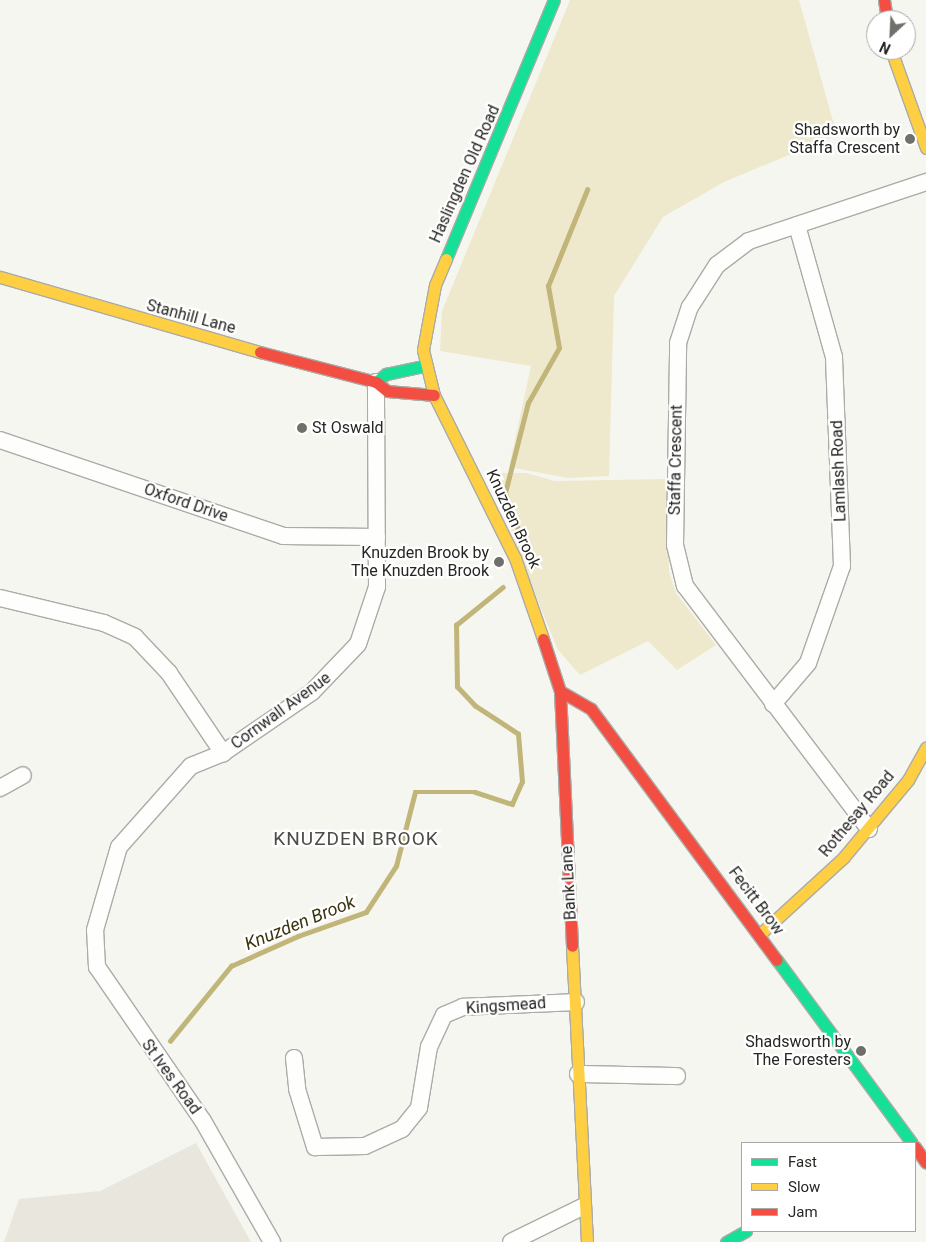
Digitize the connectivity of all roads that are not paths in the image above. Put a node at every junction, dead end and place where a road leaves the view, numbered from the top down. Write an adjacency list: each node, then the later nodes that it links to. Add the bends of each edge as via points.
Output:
1 (554, 0): 7 (main road, Haslingden Old Road, via 435,285 424,336)
2 (895, 60): 3 (main road)
3 (926, 148)
4 (926, 182): 5 (street, Staffa Crescent)
5 (797, 225): 14 (street, Lamlash Road, via 834,357 842,566 808,663); 14 (street, Staffa Crescent, via 749,240 717,265 690,308 678,343 675,545 685,586)
6 (0, 277): 8 (main road, Stanhill Lane, via 150,323)
7 (425, 366): 8 (main road, via 386,374); 9 (main road, Knuzden Brook)
8 (376, 382): 9 (main road, Stanhill Lane, via 398,394); 11 (street, Cornwall Avenue)
9 (434, 395): 13 (main road, Knuzden Brook, via 515,558)
10 (0, 440): 11 (street, Oxford Drive, via 283,536)
11 (377, 537): 16 (street, Cornwall Avenue, via 373,605 348,658 312,692)
12 (0, 598): 16 (street, via 104,623 135,637 169,673)
13 (560, 691): 21 (main road, Fecitt Brow, via 591,709); 22 (main road, Bank Lane)
14 (773, 704): 19 (street, Staffa Crescent)
15 (926, 748): 19 (main road, Rothesay Road, via 908,780)
16 (222, 753): 20 (street, Cornwall Avenue, via 191,766 119,847)
17 (22, 775): 18 (street)
18 (0, 788)
19 (869, 829): 21 (main road, Rothesay Road, via 843,858)
20 (104, 908): 31 (street, St Ives Road, via 95,930 97,967 203,1121)
21 (760, 934): 26 (main road, Fecitt Brow)
22 (576, 1002): 23 (street, Kingsmead, via 464,1007 444,1016 429,1047 419,1108 402,1129 365,1146 315,1147 296,1089); 24 (main road, Bank Lane)
23 (294, 1058)
24 (578, 1074): 25 (street); 29 (main road, Bank Lane)
25 (677, 1076)
26 (911, 1142)
27 (916, 1149): 28 (main road, Fecitt Brow)
28 (926, 1163)
29 (582, 1207): 32 (street); 33 (main road, Bank Lane)
30 (744, 1232): 34 (main road)
31 (272, 1242)
32 (510, 1242)
33 (587, 1242)
34 (726, 1242)

